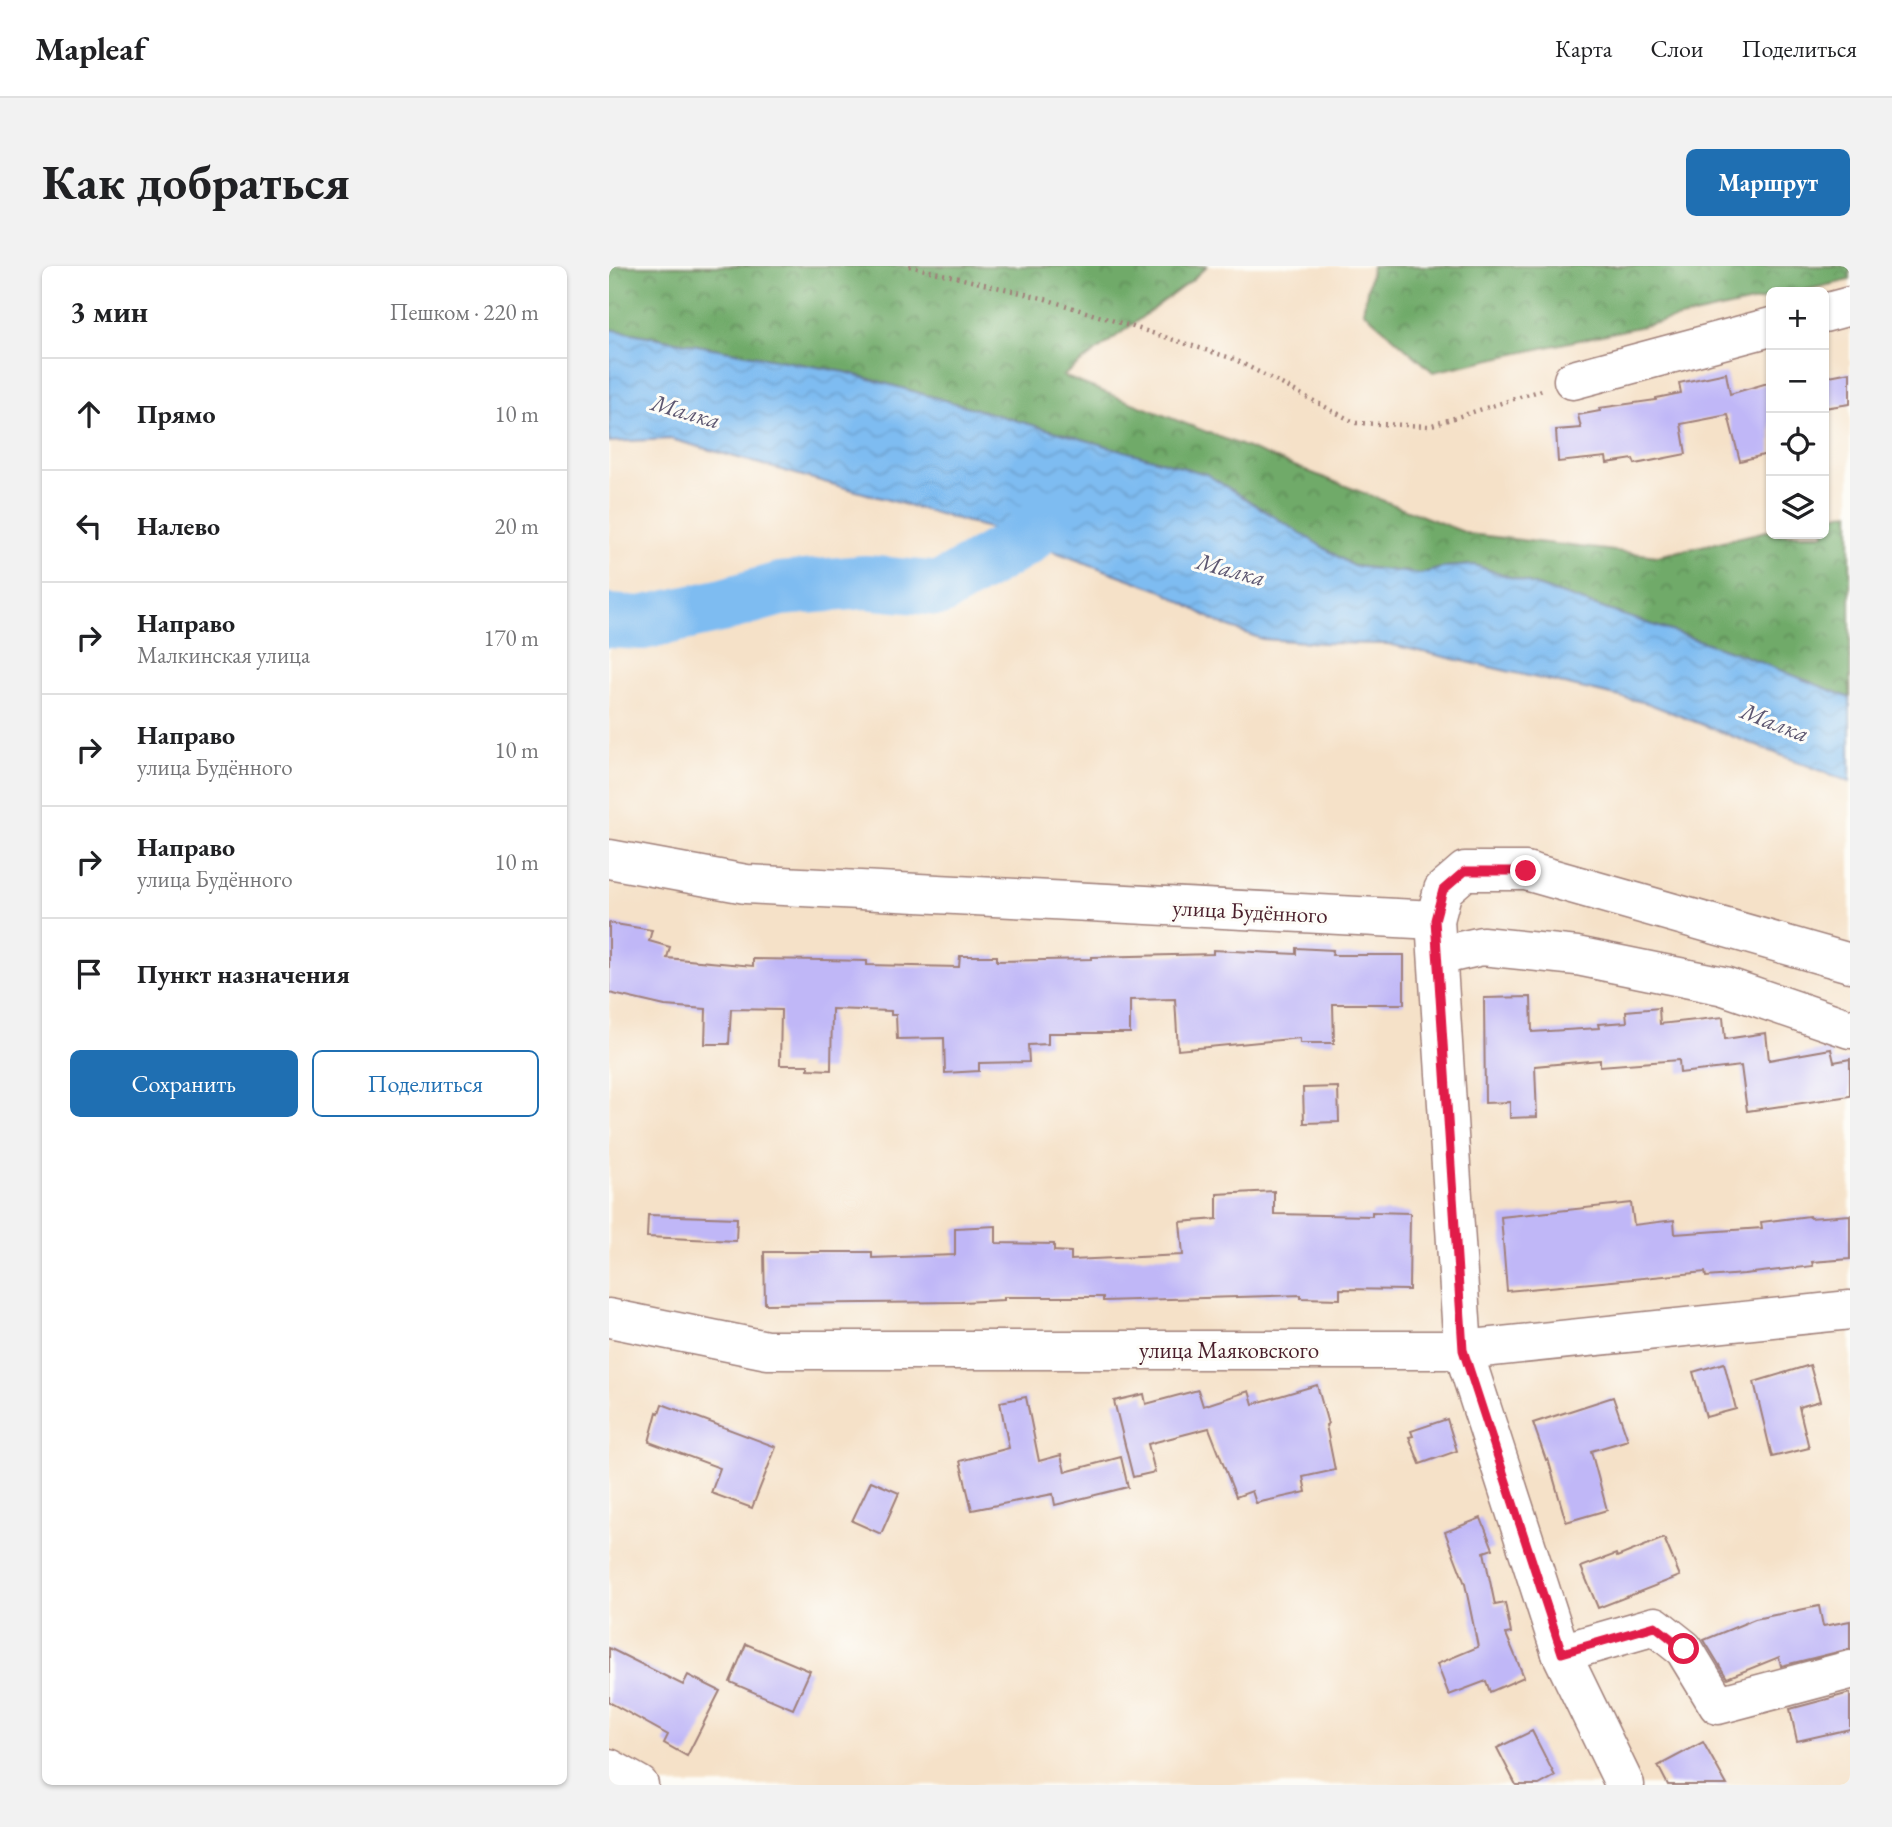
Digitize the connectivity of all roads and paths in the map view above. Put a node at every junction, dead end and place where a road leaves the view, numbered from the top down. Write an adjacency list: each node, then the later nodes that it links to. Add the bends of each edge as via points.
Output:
1 (908, 266): 5 (path, via 1042,298 1234,359 1356,423 1429,426)
2 (1850, 306): 3 (street)
3 (1829, 312)
4 (1766, 328): 5 (street)
5 (1573, 380)
6 (609, 859): 7 (street, улица Будённого, via 746,884)
7 (1437, 938): 8 (street, via 1443,890 1465,871 1526,871); 9 (street, улица Будённого, via 1577,956 1724,986); 12 (street)
8 (1850, 963)
9 (1850, 1030)
10 (1850, 1310): 12 (street, улица Маяковского)
11 (609, 1318): 12 (street, улица Маяковского, via 767,1350)
12 (1463, 1350): 13 (street)
13 (1562, 1653): 14 (street, via 1655,1626 1684,1649 1718,1705); 17 (street)
14 (1850, 1670)
15 (609, 1768): 16 (street)
16 (639, 1785)
17 (1625, 1785)

